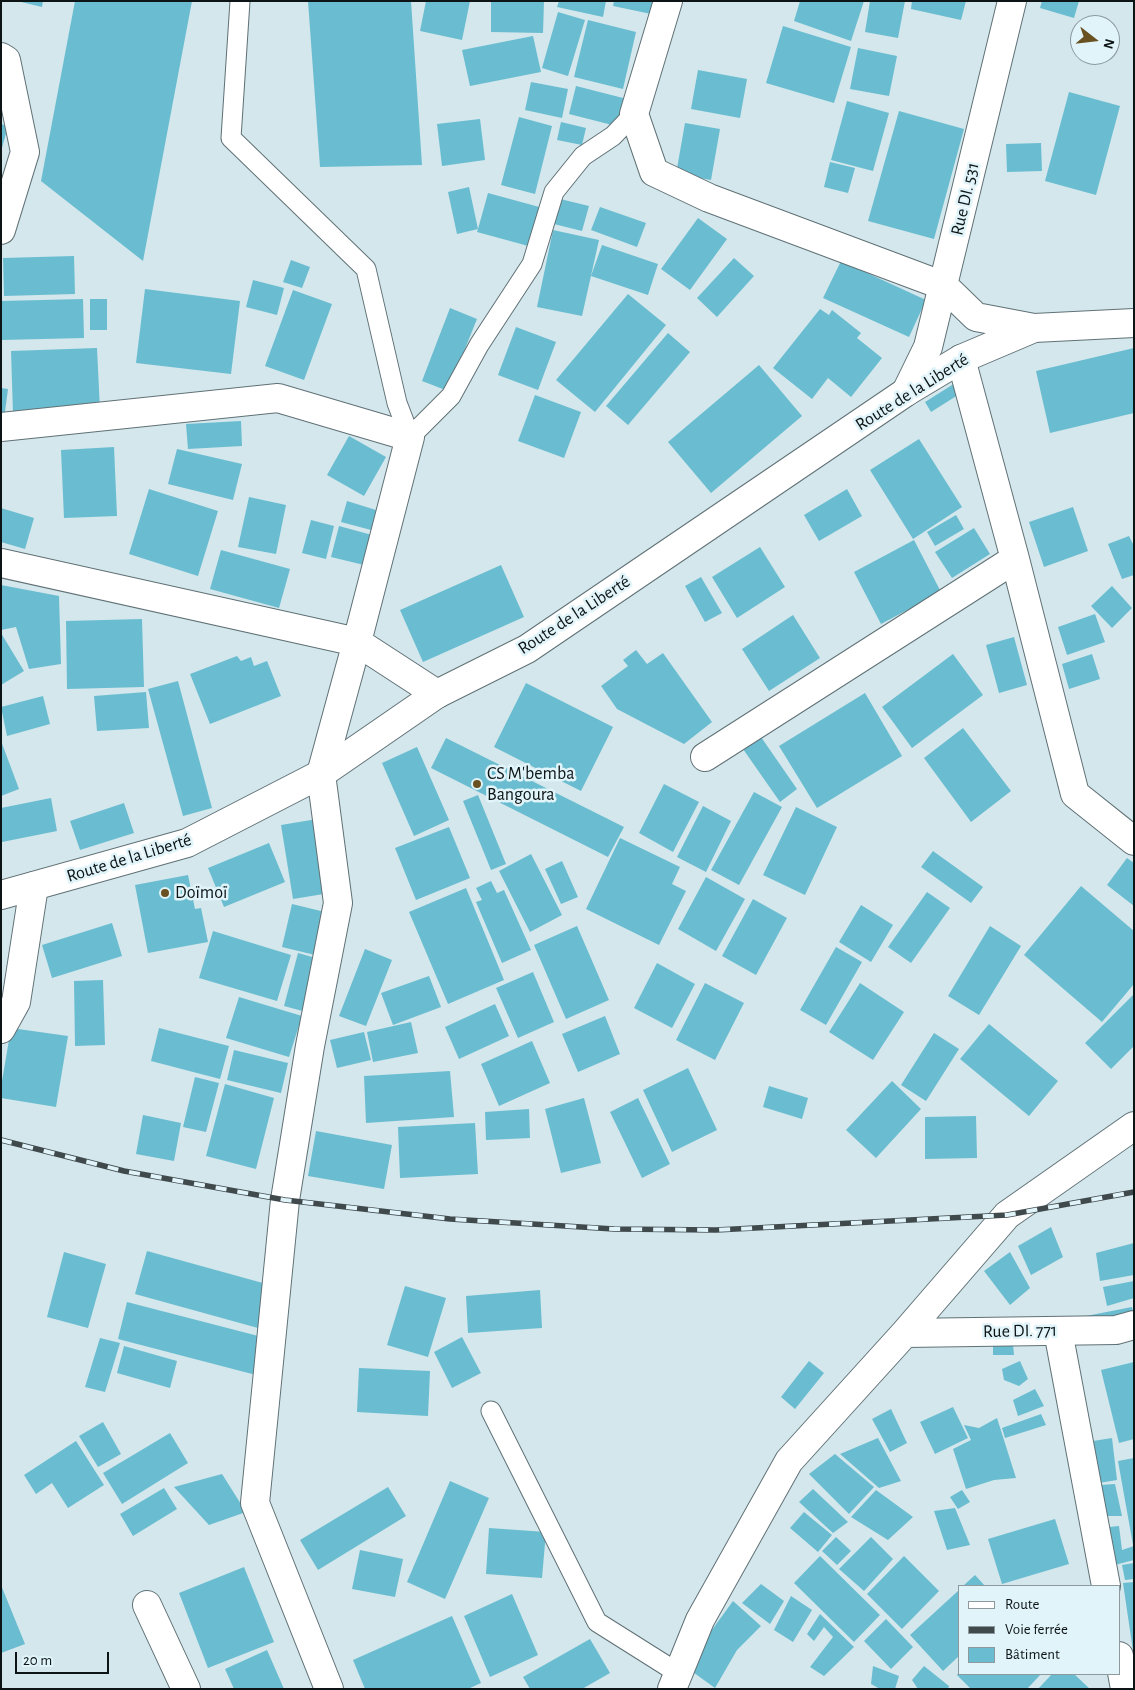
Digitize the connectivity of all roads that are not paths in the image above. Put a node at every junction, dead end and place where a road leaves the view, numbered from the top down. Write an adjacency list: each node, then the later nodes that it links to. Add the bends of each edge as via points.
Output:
1 (240, 1): 13 (lane, via 231,138 366,269 397,403)
2 (668, 1): 5 (street)
3 (1012, 1): 7 (street, Rue DI. 531)
4 (1, 57): 6 (street, via 6,60 25,152)
5 (634, 114): 7 (street, via 654,172 709,198); 13 (lane, via 613,136 583,156 554,192 532,264 479,346 452,396)
6 (1, 230)
7 (944, 286): 9 (street, via 976,317); 11 (street, Rue DI. 531, via 928,346)
8 (1134, 323): 9 (street, Route de la Liberté)
9 (1034, 328): 10 (street, Route de la Liberté)
10 (961, 359): 11 (street, Route de la Liberté); 14 (street)
11 (906, 392): 17 (street, Route de la Liberté, via 527,649)
12 (1, 427): 13 (street, via 278,398)
13 (410, 437): 16 (street)
14 (1016, 559): 18 (street); 20 (street, via 1075,794)
15 (1, 563): 16 (street)
16 (357, 642): 17 (street); 19 (street)
17 (437, 694): 19 (street, Route de la Liberté)
18 (705, 757)
19 (320, 774): 21 (street, Route de la Liberté, via 187,843); 34 (street, via 338,903 285,1200 255,1503)
20 (1134, 841)
21 (34, 886): 22 (street, Route de la Liberté); 23 (street, via 16,1002)
22 (1, 895)
23 (1, 1029)
24 (1134, 1126): 27 (street, via 1007,1215)
25 (1134, 1325): 26 (street, Rue DI. 771, via 1116,1330)
26 (1058, 1331): 27 (street, Rue DI. 771); 29 (street)
27 (905, 1333): 32 (street, via 789,1460 700,1620)
28 (491, 1411): 32 (lane, via 597,1622)
29 (1106, 1585)
30 (147, 1605): 33 (street)
31 (1120, 1662): 35 (street)
32 (675, 1681)
33 (186, 1689)
34 (329, 1689)
35 (1125, 1689)

